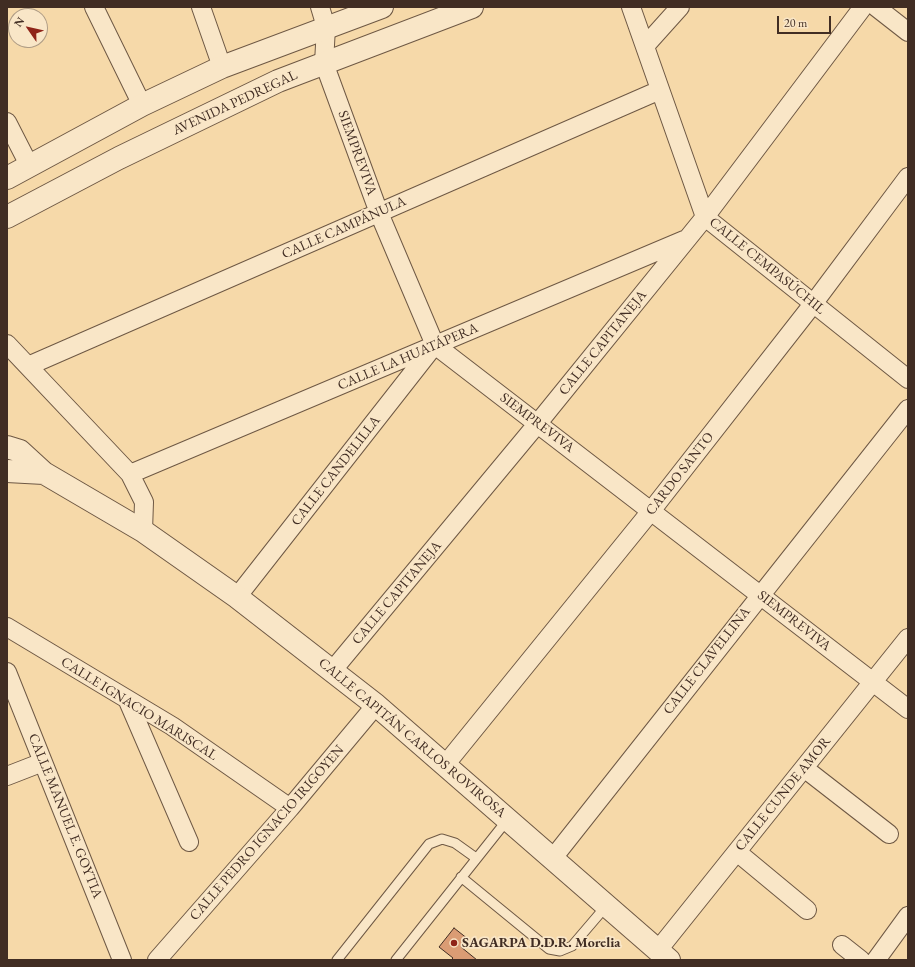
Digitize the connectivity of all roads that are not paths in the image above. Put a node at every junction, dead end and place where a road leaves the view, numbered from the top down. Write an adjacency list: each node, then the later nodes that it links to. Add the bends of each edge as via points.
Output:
1 (94, 7): 15 (street)
2 (201, 7): 13 (street)
3 (382, 7): 9 (street)
4 (472, 7): 12 (street, AVENIDA PEDREGAL)
5 (631, 7): 11 (street, CALLE CEMPASÚCHIL)
6 (680, 7): 11 (street)
7 (863, 7): 22 (street, CALLE CAPITANEJA)
8 (876, 7): 10 (street)
9 (323, 17): 12 (street, SIEMPREVIVA); 13 (street)
10 (908, 32)
11 (645, 46): 14 (street, CALLE CEMPASÚCHIL)
12 (324, 63): 20 (street, SIEMPREVIVA); 21 (street, AVENIDA PEDREGAL, via 278,81 119,158)
13 (222, 68): 15 (street)
14 (660, 90): 20 (street, CALLE CAMPÁNULA); 22 (street, CALLE CEMPASÚCHIL)
15 (142, 105): 17 (street)
16 (7, 122): 17 (street)
17 (29, 165): 19 (street)
18 (908, 177): 24 (street, CARDO SANTO)
19 (7, 178)
20 (379, 213): 26 (street, SIEMPREVIVA); 27 (street, CALLE CAMPÁNULA)
21 (7, 217)
22 (705, 217): 23 (street, CALLE CAPITANEJA); 24 (street, CALLE CEMPASÚCHIL)
23 (686, 239): 26 (street, CALLE LA HUATÁPERA); 30 (street, CALLE CAPITANEJA)
24 (813, 304): 28 (street, CALLE CEMPASÚCHIL); 35 (street, CARDO SANTO)
25 (7, 344): 27 (street)
26 (435, 346): 30 (street, SIEMPREVIVA); 34 (street, CALLE LA HUATÁPERA); 38 (street, CALLE CANDELILLA)
27 (28, 366): 34 (street)
28 (908, 379)
29 (908, 409): 37 (street, CALLE CLAVELLINA)
30 (538, 423): 35 (street, SIEMPREVIVA); 41 (street, CALLE CAPITANEJA)
31 (11, 452): 33 (street, CALLE CAPITÁN CARLOS ROVIROSA)
32 (7, 471): 33 (street, CALLE CAPITÁN CARLOS ROVIROSA)
33 (44, 473): 36 (street, CALLE CAPITÁN CARLOS ROVIROSA)
34 (130, 474): 36 (street, via 144,502)
35 (651, 511): 37 (street, SIEMPREVIVA); 48 (street, CARDO SANTO)
36 (143, 531): 38 (street, CALLE CAPITÁN CARLOS ROVIROSA)
37 (760, 595): 43 (street, SIEMPREVIVA); 57 (street, CALLE CLAVELLINA)
38 (238, 597): 41 (street, CALLE CAPITÁN CARLOS ROVIROSA)
39 (7, 627): 44 (street, CALLE IGNACIO MARISCAL)
40 (908, 638): 43 (street, CALLE CUNDE AMOR)
41 (332, 670): 45 (street, CALLE CAPITÁN CARLOS ROVIROSA)
42 (9, 682): 47 (street, CALLE MANUEL E. GOYTIA)
43 (873, 682): 46 (street, SIEMPREVIVA); 49 (street, CALLE CUNDE AMOR)
44 (128, 701): 51 (street, CALLE IGNACIO MARISCAL, via 172,726); 54 (street)
45 (376, 705): 48 (street, CALLE CAPITÁN CARLOS ROVIROSA); 51 (street, CALLE PEDRO IGNACIO IRIGOYEN)
46 (908, 709)
47 (43, 762): 50 (street); 64 (street, CALLE MANUEL E. GOYTIA)
48 (446, 765): 52 (street, CALLE CAPITÁN CARLOS ROVIROSA)
49 (804, 768): 53 (street); 55 (street, CALLE CUNDE AMOR)
50 (7, 776)
51 (290, 808): 65 (street, CALLE PEDRO IGNACIO IRIGOYEN)
52 (508, 819): 56 (lane); 57 (street, CALLE CAPITÁN CARLOS ROVIROSA)
53 (889, 834)
54 (189, 842)
55 (737, 852): 60 (street); 63 (street, CALLE CUNDE AMOR)
56 (476, 858): 58 (lane); 66 (lane, via 455,843 442,839 429,844)
57 (553, 858): 59 (street, CALLE CAPITÁN CARLOS ROVIROSA)
58 (461, 876): 59 (lane, via 549,948 560,951 572,946); 67 (lane)
59 (607, 905): 63 (street, CALLE CAPITÁN CARLOS ROVIROSA)
60 (807, 910)
61 (908, 916): 69 (street)
62 (842, 945): 68 (street)
63 (664, 955)
64 (122, 960)
65 (157, 960)
66 (337, 960)
67 (396, 960)
68 (861, 960)
69 (876, 960)

